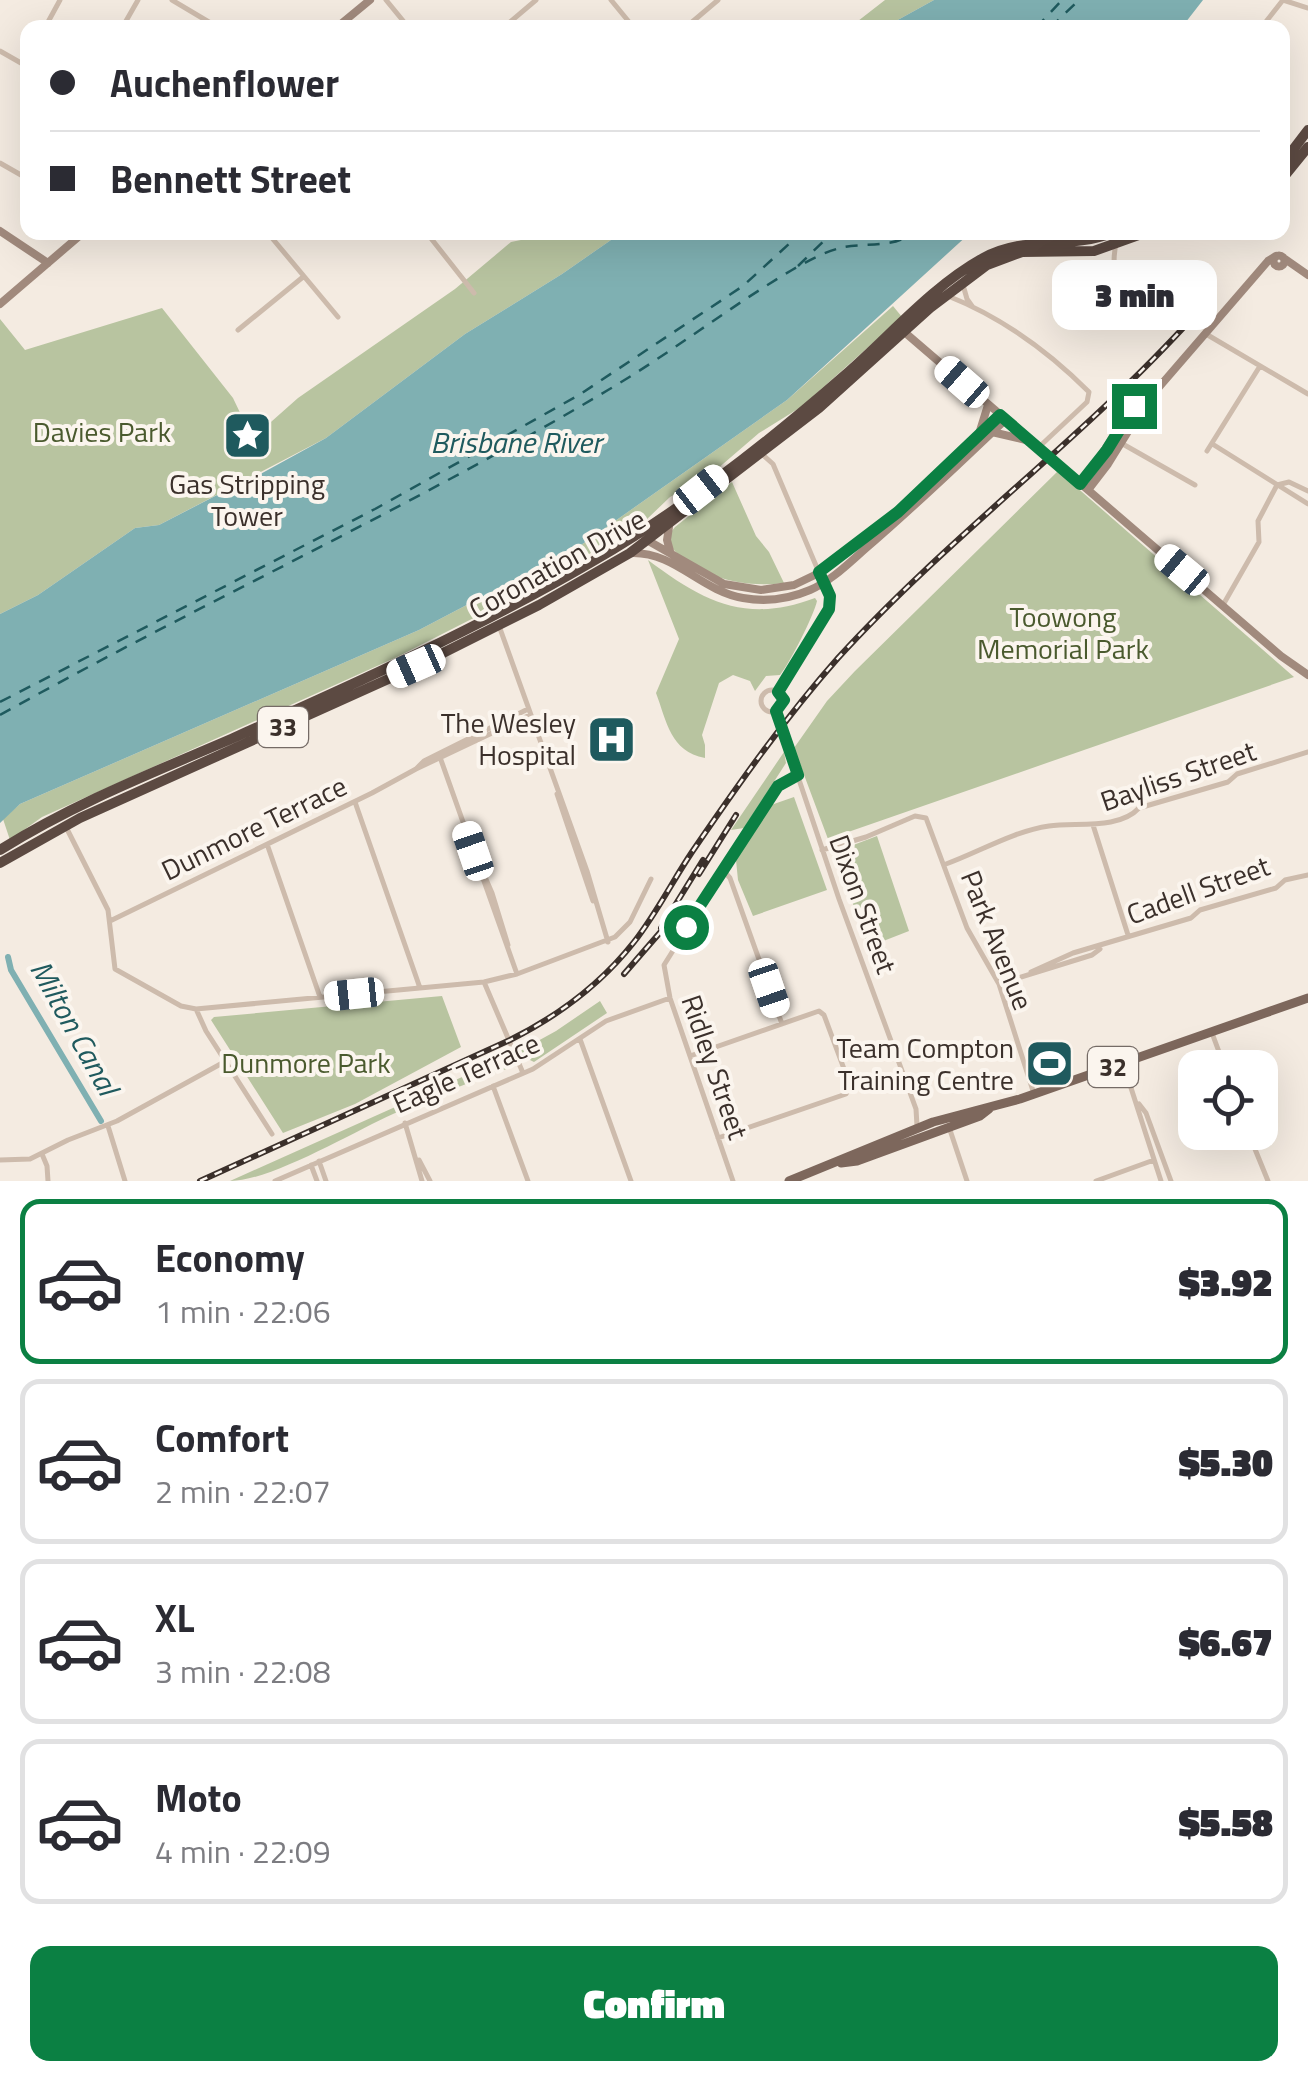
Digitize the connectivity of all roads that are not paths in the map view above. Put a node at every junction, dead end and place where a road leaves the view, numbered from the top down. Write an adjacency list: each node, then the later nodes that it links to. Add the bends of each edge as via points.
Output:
1 (172, 0): 8 (street)
2 (370, 0): 9 (main road)
3 (386, 0): 10 (street)
4 (536, 0): 11 (street)
5 (612, 0): 12 (street)
6 (718, 0): 13 (street)
7 (1308, 8): 14 (street, via 1285,0)
8 (198, 20)
9 (346, 20)
10 (402, 20)
11 (512, 20)
12 (628, 20)
13 (694, 20)
14 (1267, 20)
15 (1308, 130): 17 (highway)
16 (1308, 148): 18 (highway)
17 (1290, 154)
18 (1290, 169)
19 (0, 231): 28 (main road)
20 (75, 240): 28 (main road)
21 (274, 240): 30 (street)
22 (432, 240): 32 (street)
23 (1103, 240): 39 (highway, Coronation Drive / 33, via 992,253)
24 (1113, 240): 26 (highway, Coronation Drive / 33)
25 (1115, 240): 27 (street)
26 (1101, 250): 27 (street); 31 (highway, Coronation Drive / 33, via 1012,254)
27 (1114, 262): 37 (street, via 1127,296)
28 (48, 263): 34 (main road)
29 (1304, 272): 40 (main road, via 1270,258)
30 (304, 276): 36 (street); 38 (street)
31 (963, 282): 33 (highway, Coronation Drive / 33); 35 (street)
32 (474, 294)
33 (945, 295): 35 (street); 39 (highway, Coronation Drive / 33)
34 (0, 304)
35 (973, 306): 50 (street, via 1038,346 1089,392 1088,402)
36 (338, 317)
37 (1166, 322)
38 (238, 330)
39 (901, 330): 43 (main road); 52 (highway, Coronation Drive / 33); 60 (highway, Coronation Drive / 33, via 701,490)
40 (1206, 334): 41 (street); 48 (main road, via 1134,406)
41 (1260, 366): 42 (street); 49 (street)
42 (1308, 394)
43 (988, 405): 44 (main road); 46 (main road)
44 (1002, 417): 45 (main road); 46 (main road); 47 (main road)
45 (992, 432): 47 (main road); 64 (main road)
46 (979, 436): 63 (main road, via 898,512)
47 (1029, 441): 50 (main road)
48 (1118, 441): 53 (street); 55 (main road)
49 (1214, 445): 51 (street); 54 (street)
50 (1038, 448): 55 (main road)
51 (1208, 451)
52 (762, 454): 58 (highway, Coronation Drive / 33); 63 (street, via 773,464)
53 (1194, 485)
54 (1277, 485): 56 (street, via 1289,482); 57 (street); 65 (street, via 1258,522 1259,543)
55 (1084, 487): 65 (main road)
56 (1308, 491)
57 (1308, 504)
58 (669, 526): 59 (highway, Coronation Drive / 33); 62 (main road)
59 (650, 541): 60 (main road); 61 (highway, Coronation Drive / 33); 62 (main road)
60 (614, 549): 66 (highway, Coronation Drive / 33)
61 (630, 554): 64 (main road, via 661,556 706,585 748,599 791,596); 66 (highway, Coronation Drive / 33)
62 (670, 554): 63 (main road, via 716,582 751,590 786,587)
63 (819, 572): 64 (street)
64 (824, 582): 68 (street, via 829,609)
65 (1223, 605): 67 (main road)
66 (497, 620): 70 (street); 76 (highway, Coronation Drive / 33)
67 (1308, 675)
68 (778, 692): 69 (street, via 784,700); 69 (street, via 769,690 761,701)
69 (776, 711): 74 (street, Dixon Street)
70 (529, 712): 72 (street, Dunmore Terrace); 73 (street, Dunmore Terrace); 87 (street)
71 (1308, 752): 77 (street, Bayliss Street)
72 (441, 760): 73 (street, Dunmore Terrace); 88 (street)
73 (416, 770): 75 (street, Dunmore Terrace)
74 (798, 775): 79 (street, Dixon Street); 82 (street, via 778,786)
75 (354, 801): 78 (street, Dunmore Terrace); 91 (street)
76 (63, 820): 80 (highway, Coronation Drive / 33); 85 (street)
77 (1093, 825): 81 (street, Bayliss Street, via 1039,828); 86 (street)
78 (267, 844): 85 (street, Dunmore Terrace); 92 (street)
79 (822, 850): 81 (street, Park Avenue, via 926,818); 107 (street, Dixon Street)
80 (4, 854)
81 (946, 864): 90 (street, Park Avenue, via 967,928)
82 (723, 870): 93 (street, Ridley Street, via 664,966); 96 (street)
83 (1308, 875): 86 (street, Cadell Street)
84 (651, 878): 87 (street, via 630,922)
85 (110, 921): 95 (street, via 117,971)
86 (1128, 935): 90 (street, Cadell Street, via 1093,954)
87 (608, 942): 88 (street)
88 (517, 974): 89 (street)
89 (484, 982): 91 (street); 103 (street)
90 (999, 984): 105 (street, Park Avenue)
91 (420, 988): 92 (street)
92 (320, 997): 95 (street)
93 (670, 998): 98 (street, Eagle Terrace, via 610,1019); 100 (street, Ridley Street)
94 (1308, 999): 97 (main road, 32)
95 (196, 1009): 101 (street)
96 (782, 1024): 100 (street); 114 (street, via 821,1012 850,1091)
97 (1212, 1032): 99 (street); 102 (main road, 32)
98 (580, 1039): 103 (street, Eagle Terrace); 129 (street)
99 (1218, 1050)
100 (690, 1056): 114 (street, Ridley Street)
101 (226, 1061): 111 (street); 113 (street)
102 (1122, 1063): 105 (main road, 32); 106 (street)
103 (523, 1073): 104 (street, Eagle Terrace)
104 (493, 1086): 109 (street, Eagle Terrace); 128 (street)
105 (1034, 1094): 110 (main road, 32)
106 (1137, 1102): 119 (street); 135 (street)
107 (916, 1109): 108 (street); 112 (street, Dixon Street)
108 (933, 1122): 110 (main road, 32); 112 (main road, 32)
109 (404, 1123): 118 (street, Eagle Terrace); 127 (street)
110 (947, 1123): 120 (main road, 32); 132 (street)
111 (108, 1126): 116 (street); 123 (street)
112 (916, 1129): 120 (main road, 32)
113 (272, 1134)
114 (718, 1138): 130 (street, Ridley Street)
115 (1255, 1150): 136 (street)
116 (42, 1154): 117 (street); 122 (street)
117 (0, 1160)
118 (319, 1160): 121 (street, Eagle Terrace); 126 (street)
119 (1154, 1160): 133 (street); 134 (street)
120 (838, 1163): 131 (main road, 32)
121 (311, 1164): 124 (street, Eagle Terrace); 125 (street)
122 (48, 1181)
123 (125, 1181)
124 (274, 1181)
125 (317, 1181)
126 (326, 1181)
127 (426, 1181)
128 (528, 1181)
129 (631, 1181)
130 (734, 1181)
131 (789, 1181)
132 (967, 1181)
133 (1096, 1181)
134 (1161, 1181)
135 (1171, 1181)
136 (1268, 1181)

